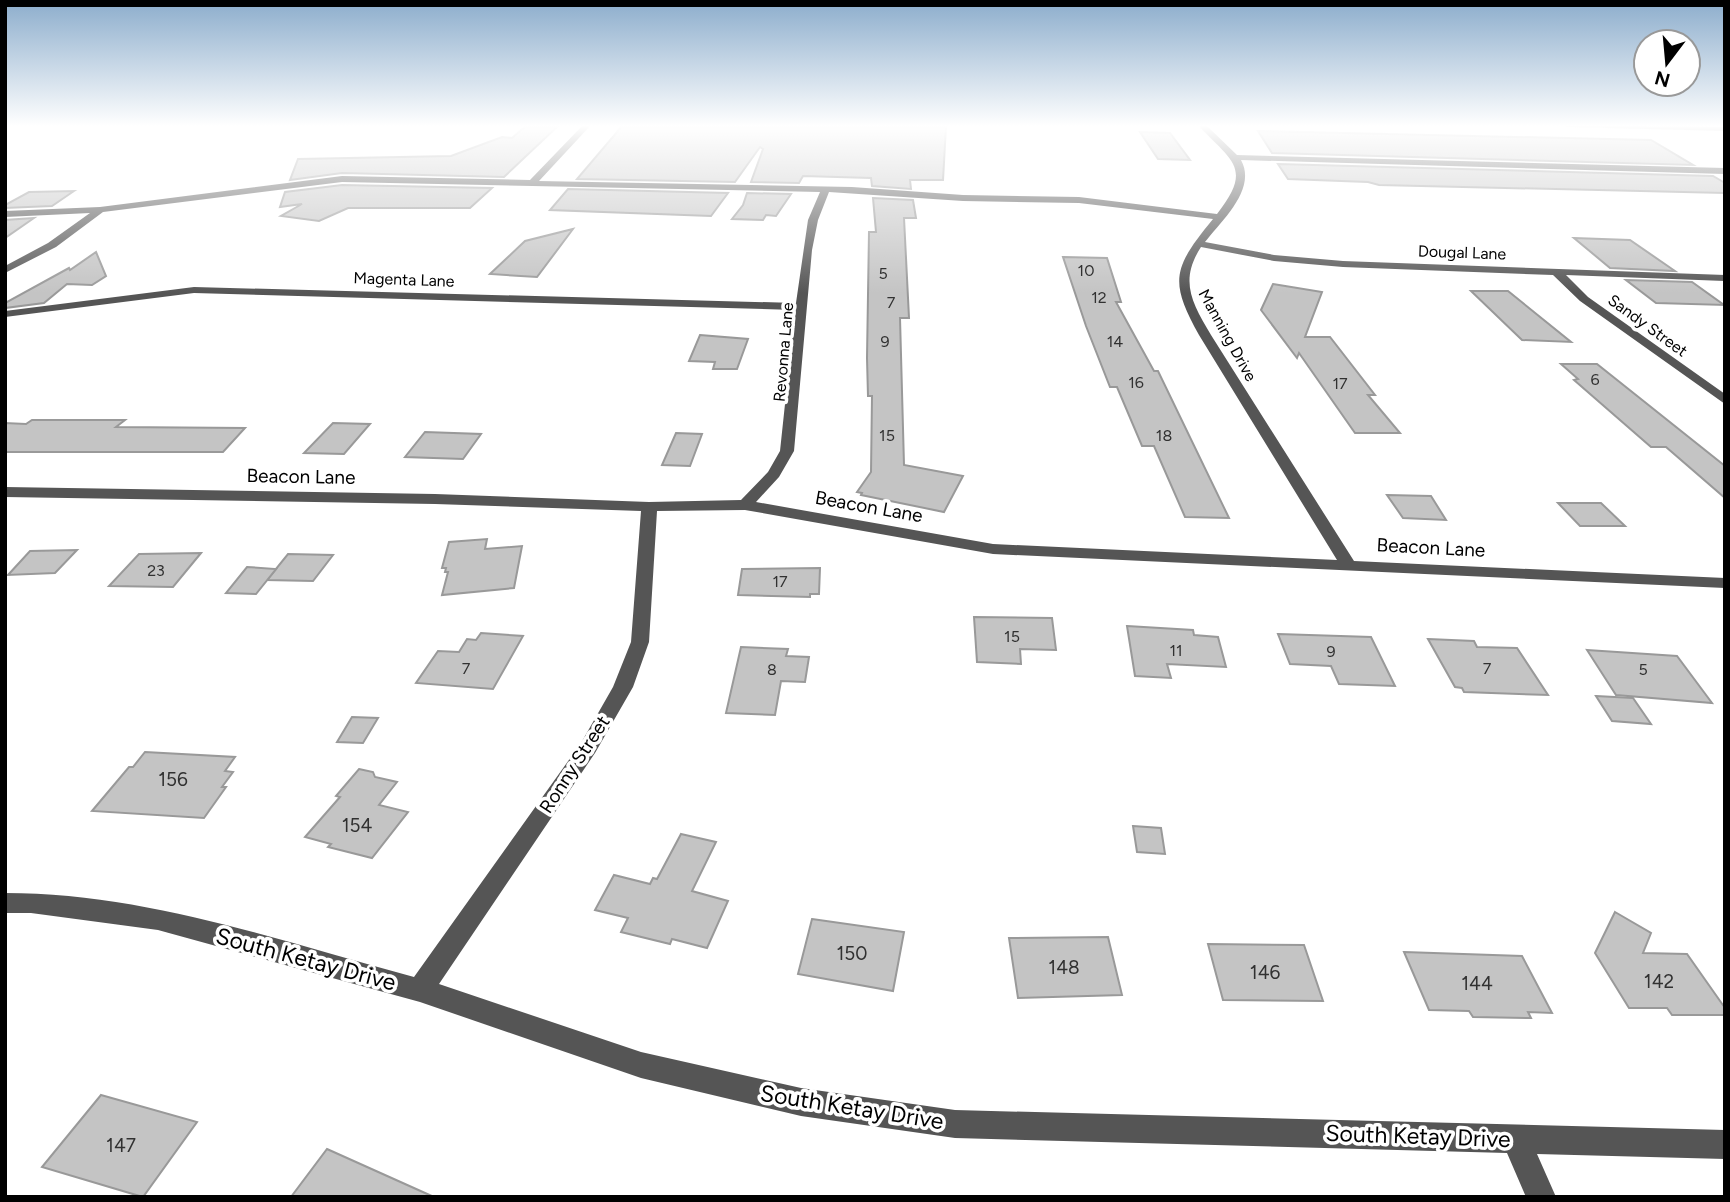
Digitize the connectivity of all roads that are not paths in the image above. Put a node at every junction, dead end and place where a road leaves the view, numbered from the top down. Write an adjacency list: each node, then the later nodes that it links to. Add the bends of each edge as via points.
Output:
1 (326, 181): 6 (street)
2 (475, 181): 4 (street)
3 (1241, 181): 8 (street, Manning Drive)
4 (533, 182): 5 (street)
5 (825, 190): 8 (street, via 1079,200); 13 (street, Revonna Lane, via 807,250)
6 (100, 210): 7 (street); 10 (street)
7 (5, 214)
8 (1217, 217): 9 (street, Manning Drive)
9 (1200, 244): 11 (street, Dougal Lane, via 1316,262); 19 (street, Manning Drive, via 1185,266 1182,281 1189,302)
10 (5, 270)
11 (1556, 272): 12 (street, Dougal Lane); 15 (street, Sandy Street, via 1584,299)
12 (1725, 278)
13 (803, 307): 14 (street, Magenta Lane, via 206,290); 17 (street, Revonna Lane, via 788,451)
14 (5, 314)
15 (1725, 400)
16 (5, 492): 18 (street, Beacon Lane)
17 (745, 505): 18 (street, Beacon Lane); 19 (street, Beacon Lane, via 993,549)
18 (649, 507): 22 (street, Ronny Street, via 640,642 623,687 588,748)
19 (1348, 564): 20 (street, Beacon Lane)
20 (1725, 583)
21 (5, 903): 22 (street, South Ketay Drive, via 158,919)
22 (420, 990): 23 (street, South Ketay Drive, via 641,1065 801,1102 943,1122)
23 (1515, 1139): 24 (street, South Ketay Drive); 25 (street)
24 (1725, 1145)
25 (1541, 1197)

